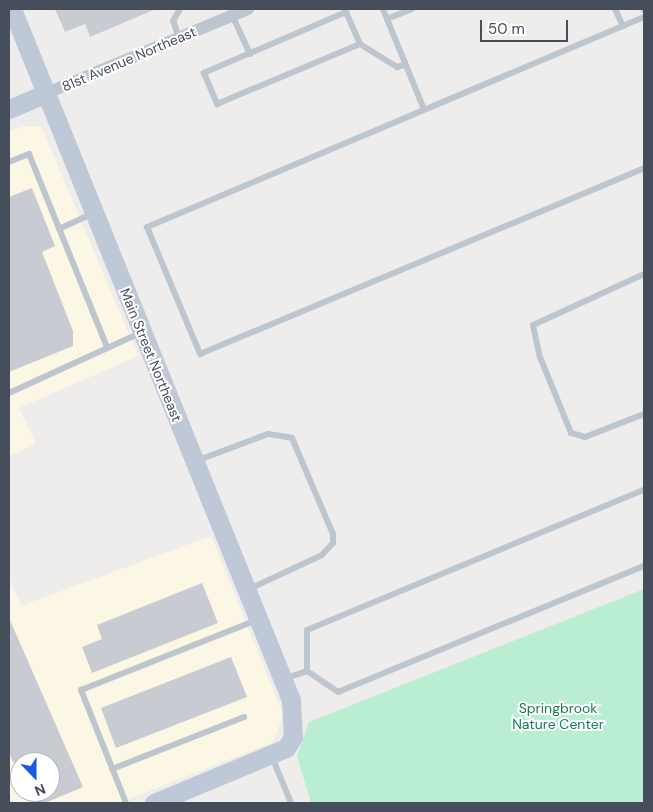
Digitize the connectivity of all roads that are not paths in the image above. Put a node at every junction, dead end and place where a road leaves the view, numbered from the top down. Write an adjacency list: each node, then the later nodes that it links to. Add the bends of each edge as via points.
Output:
1 (12, 9): 16 (street, Main Street Northeast)
2 (180, 9): 12 (lane, via 173,21)
3 (248, 9): 8 (street, 81st Avenue Northeast)
4 (383, 9): 10 (lane)
5 (412, 9): 10 (lane)
6 (615, 9): 11 (lane)
7 (345, 11): 13 (lane); 14 (lane)
8 (232, 15): 12 (street, 81st Avenue Northeast); 14 (lane)
9 (644, 17): 11 (lane)
10 (387, 19): 15 (lane)
11 (623, 26): 17 (lane)
12 (179, 38): 16 (street, 81st Avenue Northeast)
13 (360, 44): 14 (lane, via 217,104 204,73); 15 (lane, via 397,67)
14 (250, 54)
15 (404, 65): 17 (lane)
16 (47, 93): 18 (street, 81st Avenue Northeast); 21 (street, Main Street Northeast)
17 (424, 108): 20 (lane, via 147,227 200,354)
18 (9, 109)
19 (9, 162): 22 (lane, via 29,154)
20 (644, 168)
21 (95, 212): 22 (lane); 24 (street, Main Street Northeast)
22 (59, 229): 25 (lane)
23 (644, 274): 27 (lane, via 533,325 540,357 571,433 585,437)
24 (142, 332): 25 (lane); 28 (street, Main Street Northeast)
25 (107, 347): 26 (lane)
26 (9, 393)
27 (644, 414)
28 (194, 462): 31 (street, Main Street Northeast); 31 (lane, via 268,434 292,438 333,534 332,543 322,555)
29 (644, 490): 33 (lane, via 307,630)
30 (644, 566): 33 (lane, via 338,692)
31 (246, 590): 32 (street, Main Street Northeast)
32 (258, 620): 34 (street, Main Street Northeast); 37 (lane, via 81,690)
33 (307, 671): 34 (lane)
34 (283, 680): 36 (street, Main Street Northeast, via 291,700 293,737)
35 (244, 717): 37 (lane)
36 (272, 757): 39 (street); 40 (lane)
37 (112, 769): 38 (lane)
38 (126, 803)
39 (154, 803)
40 (291, 803)

